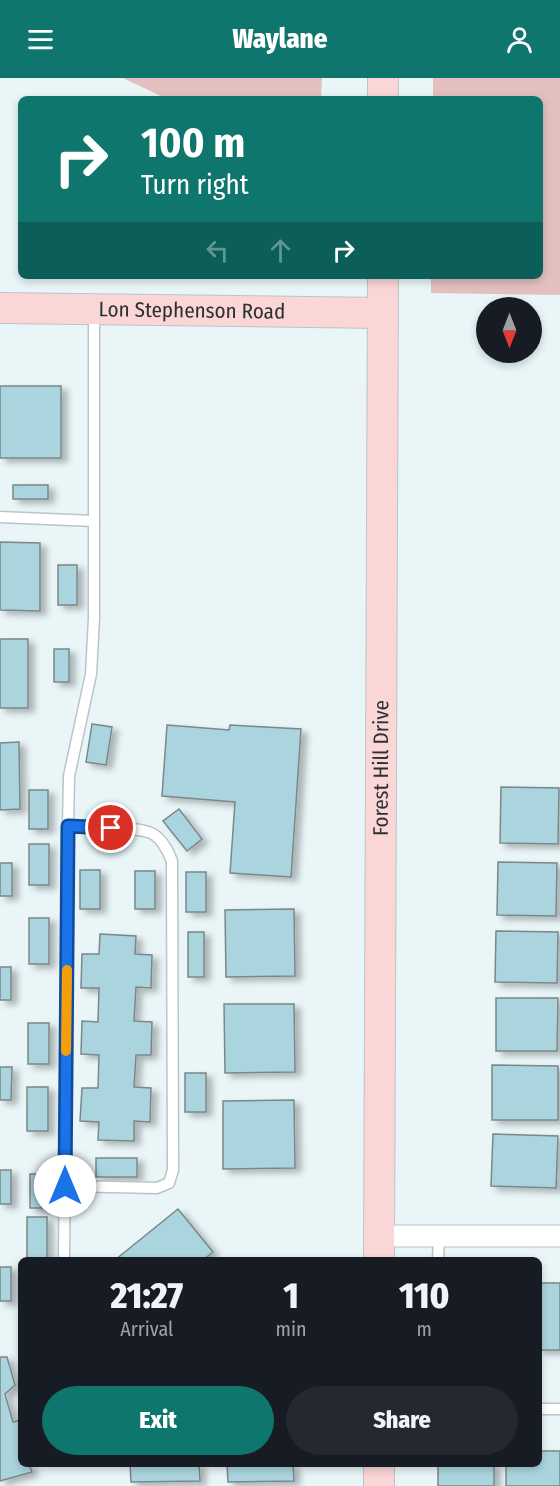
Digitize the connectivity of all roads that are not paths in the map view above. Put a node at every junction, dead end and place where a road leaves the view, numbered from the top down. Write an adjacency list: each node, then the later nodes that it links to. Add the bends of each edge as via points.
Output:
1 (383, 78): 2 (main road)
2 (383, 96)
3 (383, 279): 6 (main road, Forest Hill Drive)
4 (0, 308): 5 (main road, Lon Stephenson Road)
5 (94, 309): 6 (main road, Lon Stephenson Road); 8 (lane)
6 (383, 313): 13 (main road, Forest Hill Drive)
7 (0, 517): 8 (lane)
8 (94, 521): 9 (lane, via 91,674 69,776)
9 (68, 826): 10 (lane); 10 (lane, via 153,834 166,847 172,861 173,1170 169,1183 157,1188)
10 (65, 1186): 14 (lane)
11 (432, 1236): 12 (street); 13 (street); 15 (lane)
12 (560, 1236)
13 (379, 1248)
14 (64, 1257)
15 (437, 1257)
16 (542, 1409): 17 (lane)
17 (560, 1409)
18 (379, 1467): 19 (main road)
19 (379, 1486)

